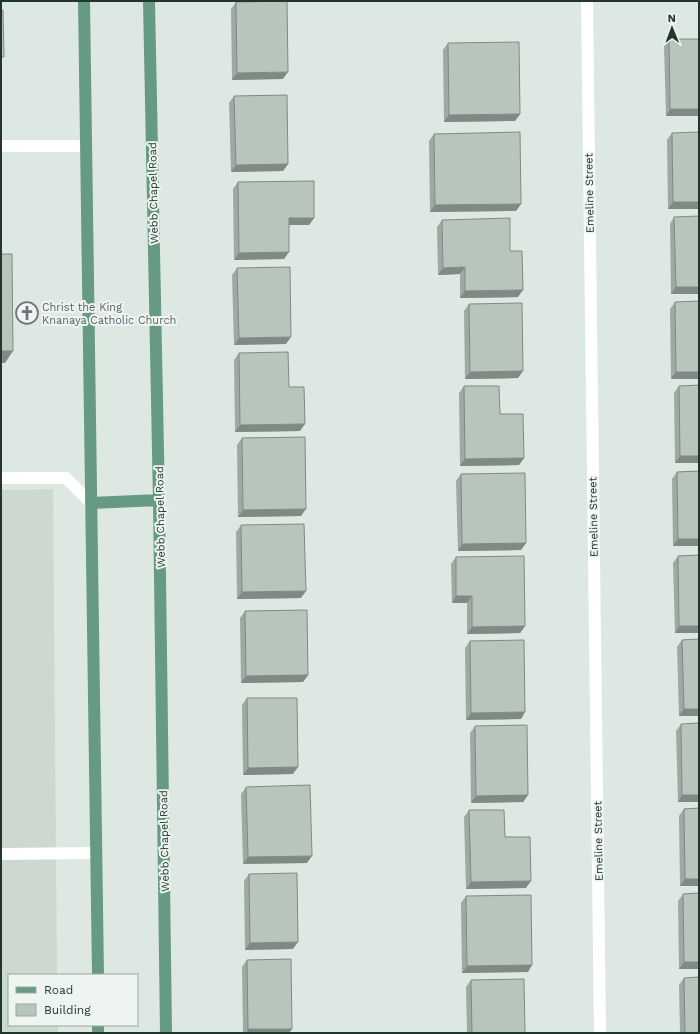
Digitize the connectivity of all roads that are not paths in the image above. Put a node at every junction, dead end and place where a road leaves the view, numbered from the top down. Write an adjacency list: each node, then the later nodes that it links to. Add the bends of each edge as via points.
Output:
1 (84, 1): 5 (main road)
2 (149, 1): 7 (main road, Webb Chapel Road)
3 (587, 1): 13 (street, Emeline Street)
4 (1, 146): 5 (street)
5 (85, 146): 8 (main road)
6 (1, 478): 8 (street, via 66,478)
7 (159, 500): 8 (main road); 12 (main road, Webb Chapel Road)
8 (91, 503): 10 (main road)
9 (1, 854): 10 (street)
10 (96, 854): 11 (main road)
11 (98, 974)
12 (166, 1033)
13 (600, 1033)

